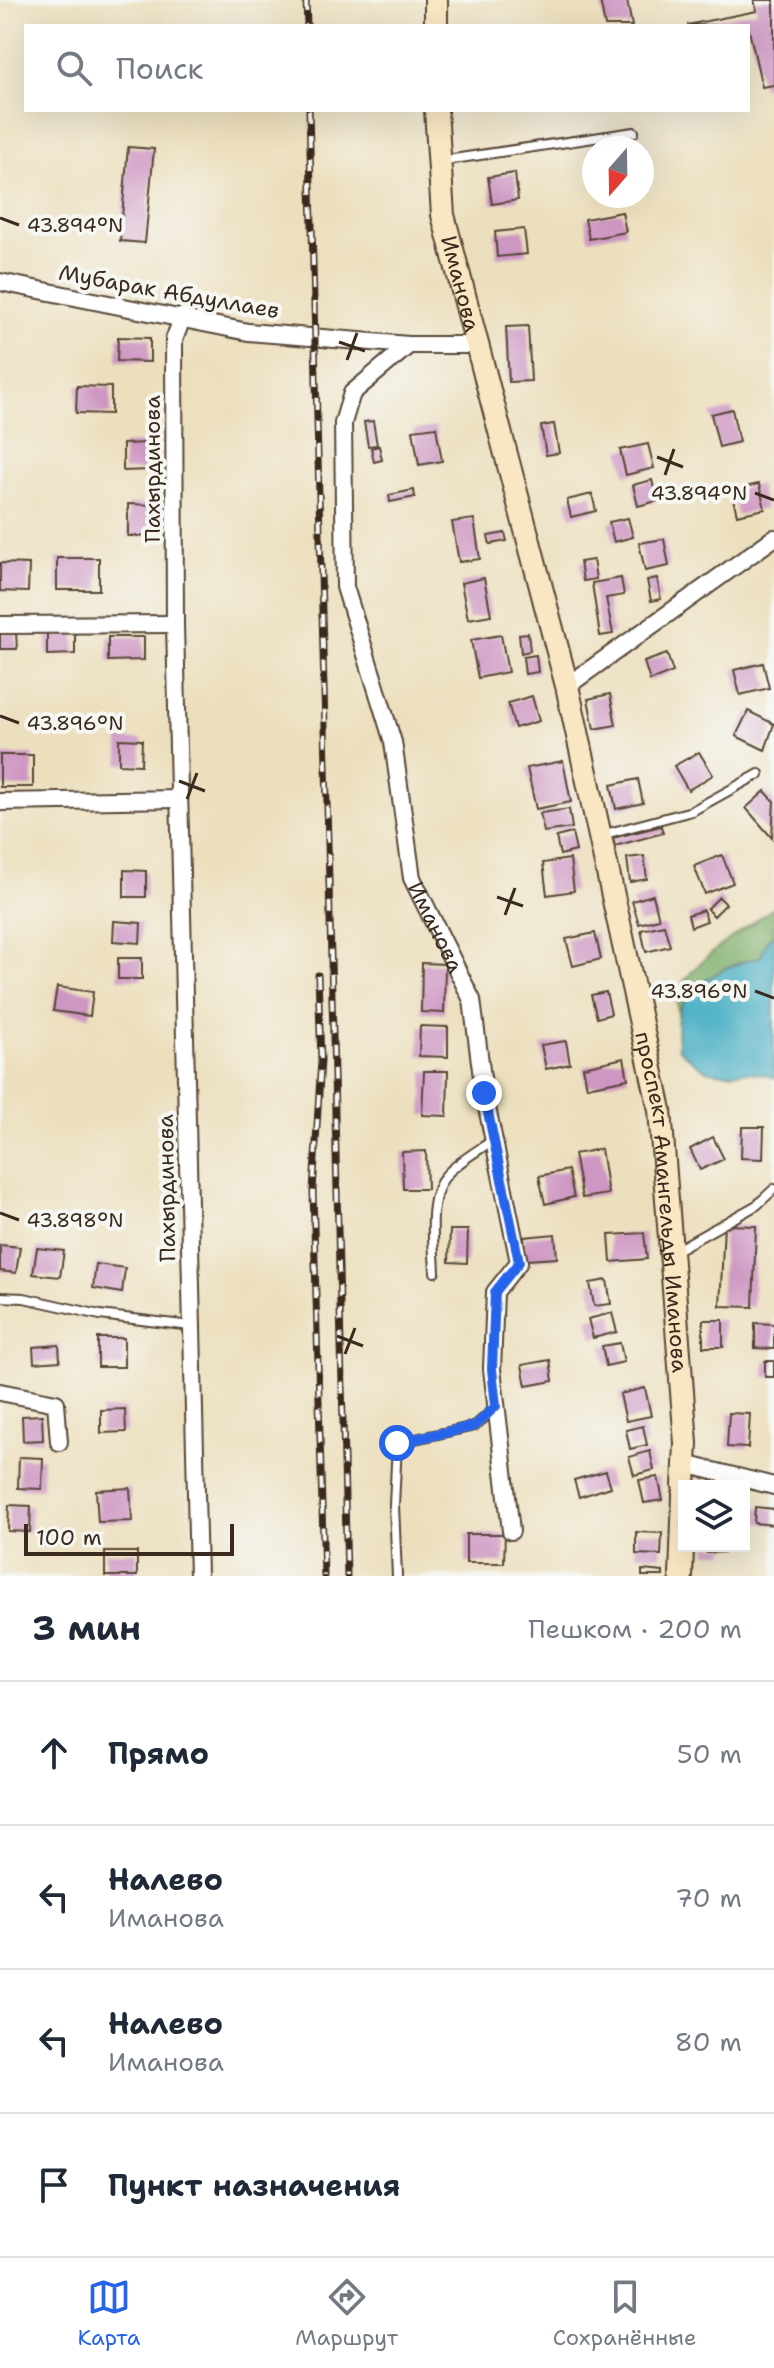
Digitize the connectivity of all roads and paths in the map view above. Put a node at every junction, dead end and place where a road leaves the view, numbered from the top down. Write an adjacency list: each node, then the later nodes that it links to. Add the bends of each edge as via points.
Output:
1 (436, 0): 2 (main road)
2 (436, 24)
3 (436, 112): 5 (main road, Иманова)
4 (634, 132): 5 (lane)
5 (439, 161): 9 (main road, Иманова, via 443,215)
6 (0, 282): 7 (street, Мубарак Абдуллаев)
7 (183, 316): 8 (street, Мубарак Абдуллаев, via 248,332); 11 (street, Пахырдинова, via 174,340)
8 (409, 345): 9 (street, Мубарак Абдуллаев); 18 (street, Иманова, via 352,393 343,423 345,587 393,742 412,878 472,1000)
9 (475, 345): 13 (main road, Иманова)
10 (774, 538): 13 (street)
11 (175, 624): 12 (street); 15 (street, Пахырдинова)
12 (0, 625)
13 (567, 686): 17 (main road, проспект Амангельды Иманова)
14 (759, 774): 17 (lane, via 692,811)
15 (179, 799): 16 (street); 23 (street, Пахырдинова)
16 (0, 802)
17 (600, 835): 20 (main road, проспект Амангельды Иманова, via 660,1110)
18 (493, 1140): 21 (lane, via 447,1174 438,1190); 25 (street, Иманова, via 519,1262 495,1292)
19 (774, 1189): 20 (lane, via 757,1205)
20 (671, 1253): 27 (main road, проспект Амангельды Иманова)
21 (435, 1272)
22 (0, 1297): 23 (lane)
23 (191, 1326): 31 (street, Пахырдинова)
24 (0, 1392): 26 (street, via 56,1403)
25 (496, 1406): 29 (street, Иманова); 32 (lane, via 475,1426 397,1443)
26 (59, 1442)
27 (685, 1475): 28 (street)
28 (774, 1486)
29 (511, 1531)
30 (682, 1552): 33 (main road)
31 (198, 1576)
32 (397, 1576)
33 (681, 1576)

